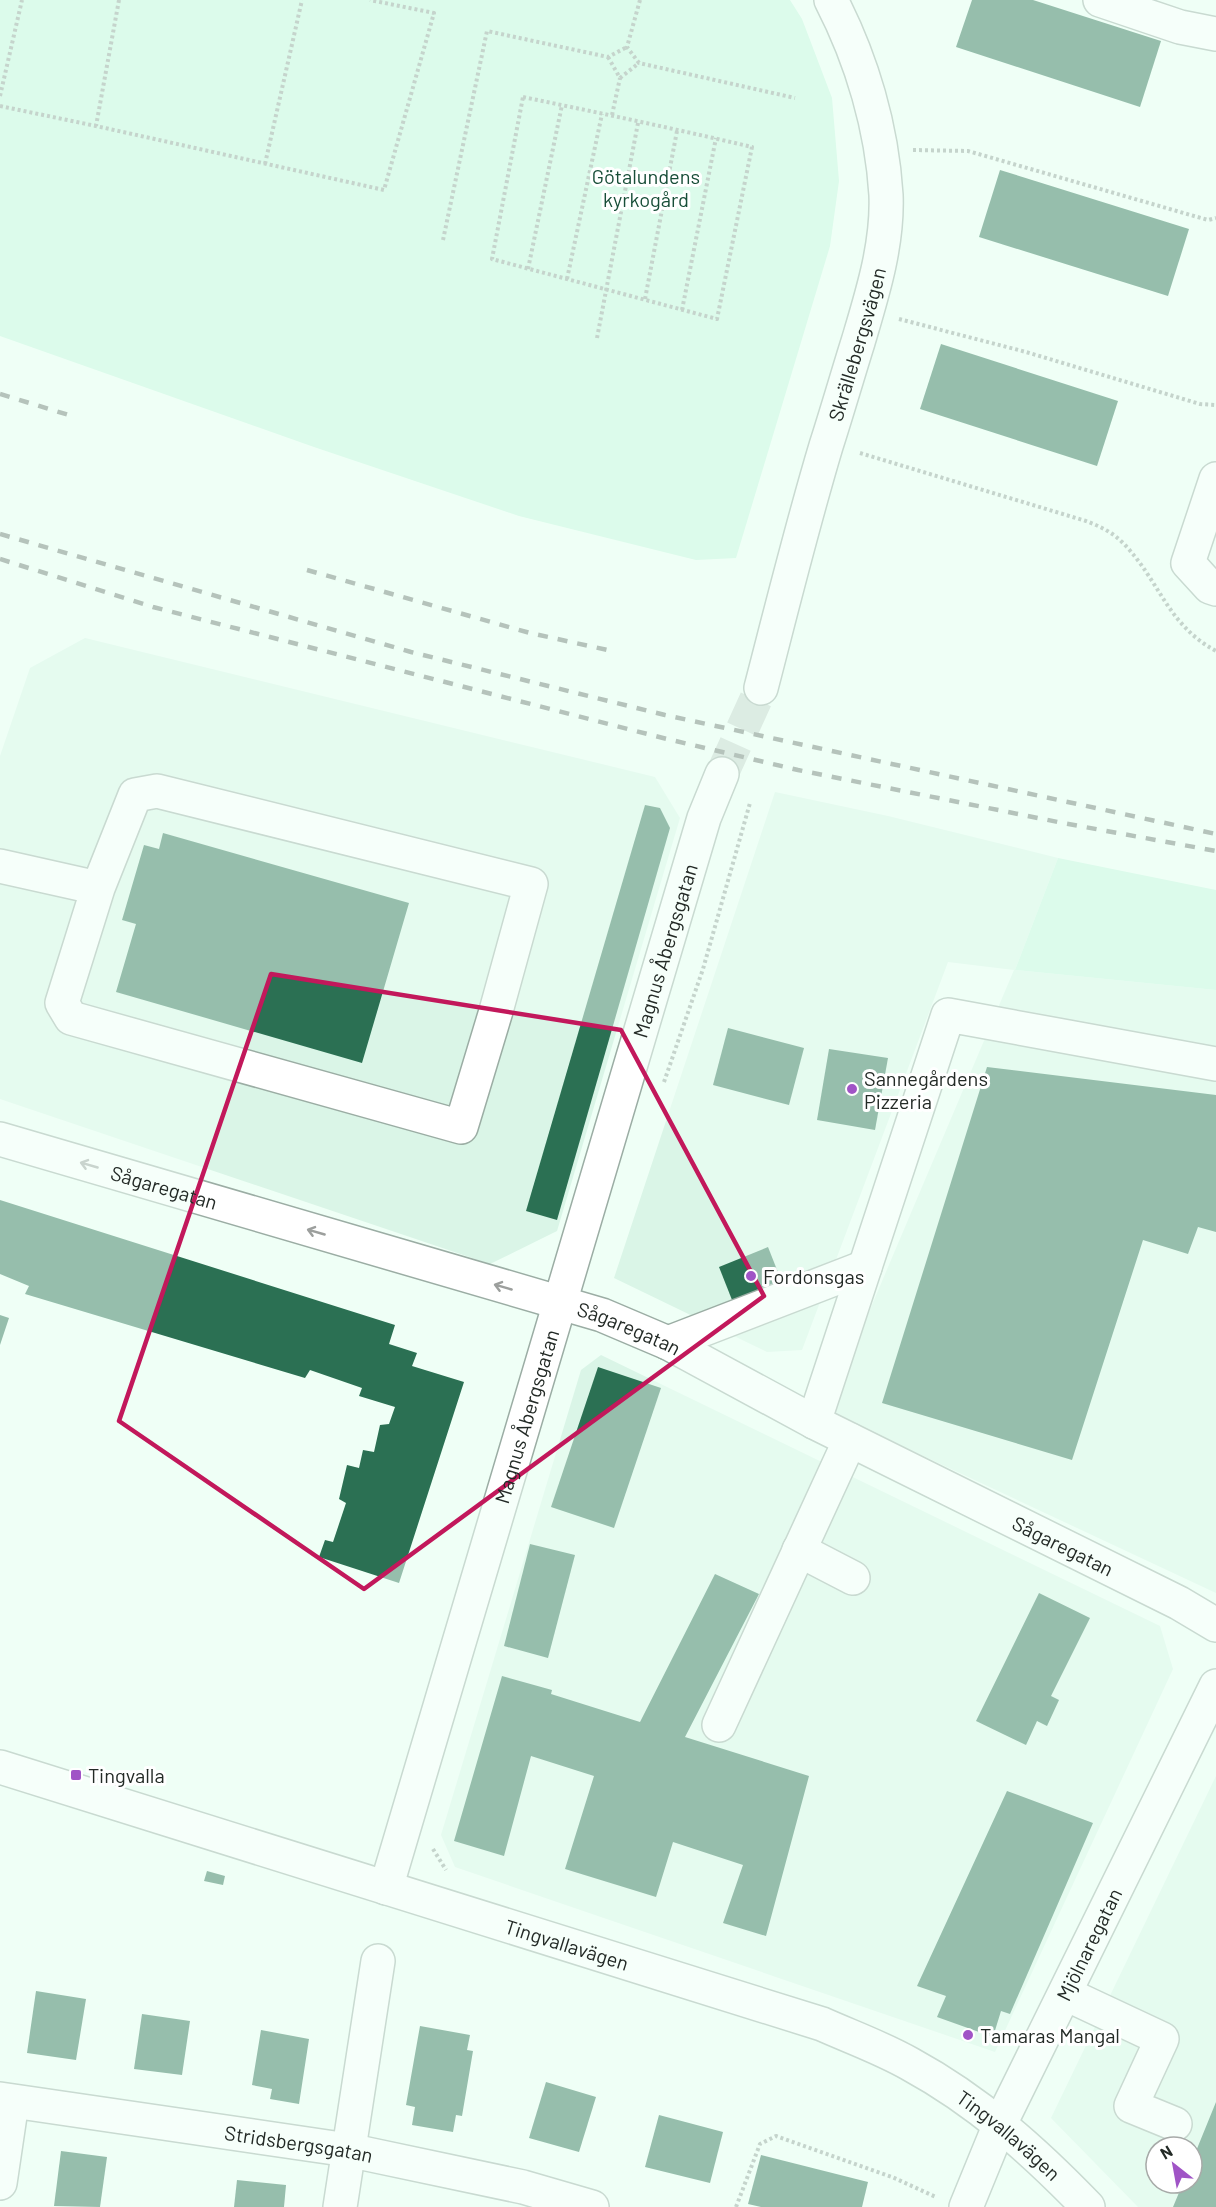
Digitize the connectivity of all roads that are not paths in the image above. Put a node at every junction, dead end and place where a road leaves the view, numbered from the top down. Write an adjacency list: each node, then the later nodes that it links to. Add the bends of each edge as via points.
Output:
1 (831, 0): 6 (street, Skrällebergsvägen, via 849,34 865,80 879,141 886,197 883,236 874,287 809,503)
2 (1100, 0): 3 (street, via 1180,27)
3 (1216, 34)
4 (1216, 479): 5 (street, via 1188,563)
5 (1216, 589)
6 (761, 687)
7 (722, 774): 13 (street, Magnus Åbergsgatan, via 704,818)
8 (0, 866): 9 (street)
9 (98, 888): 9 (street, via 135,795 157,791 531,884 461,1127 71,1018 62,1003)
10 (1216, 1064): 12 (street, via 948,1015)
11 (0, 1139): 13 (street, Sågaregatan, one-way to 11)
12 (865, 1267): 14 (street); 15 (street)
13 (559, 1304): 14 (street, Sågaregatan, via 602,1315); 23 (street, Magnus Åbergsgatan)
14 (668, 1343): 15 (street, Sågaregatan)
15 (814, 1422): 16 (street, Sågaregatan)
16 (850, 1440): 17 (street); 19 (street, Sågaregatan)
17 (799, 1550): 18 (street); 21 (street)
18 (854, 1578)
19 (1216, 1624)
20 (1216, 1686): 25 (street, Mjölnaregatan)
21 (719, 1725)
22 (0, 1767): 23 (street, Tingvallavägen)
23 (386, 1888): 27 (street, Tingvallavägen, via 822,2024 908,2063)
24 (378, 1961): 29 (street)
25 (1066, 1994): 27 (street, Mjölnaregatan); 28 (street, via 1162,2039 1131,2106)
26 (6, 2100): 29 (street, Stridsbergsgatan); 30 (street)
27 (1000, 2124): 31 (street, Mjölnaregatan); 34 (street, Tingvallavägen)
28 (1175, 2124)
29 (348, 2150): 32 (street); 33 (street, Stridsbergsgatan, via 523,2187)
30 (0, 2183)
31 (952, 2203)
32 (340, 2207)
33 (592, 2207)
34 (1088, 2207)

